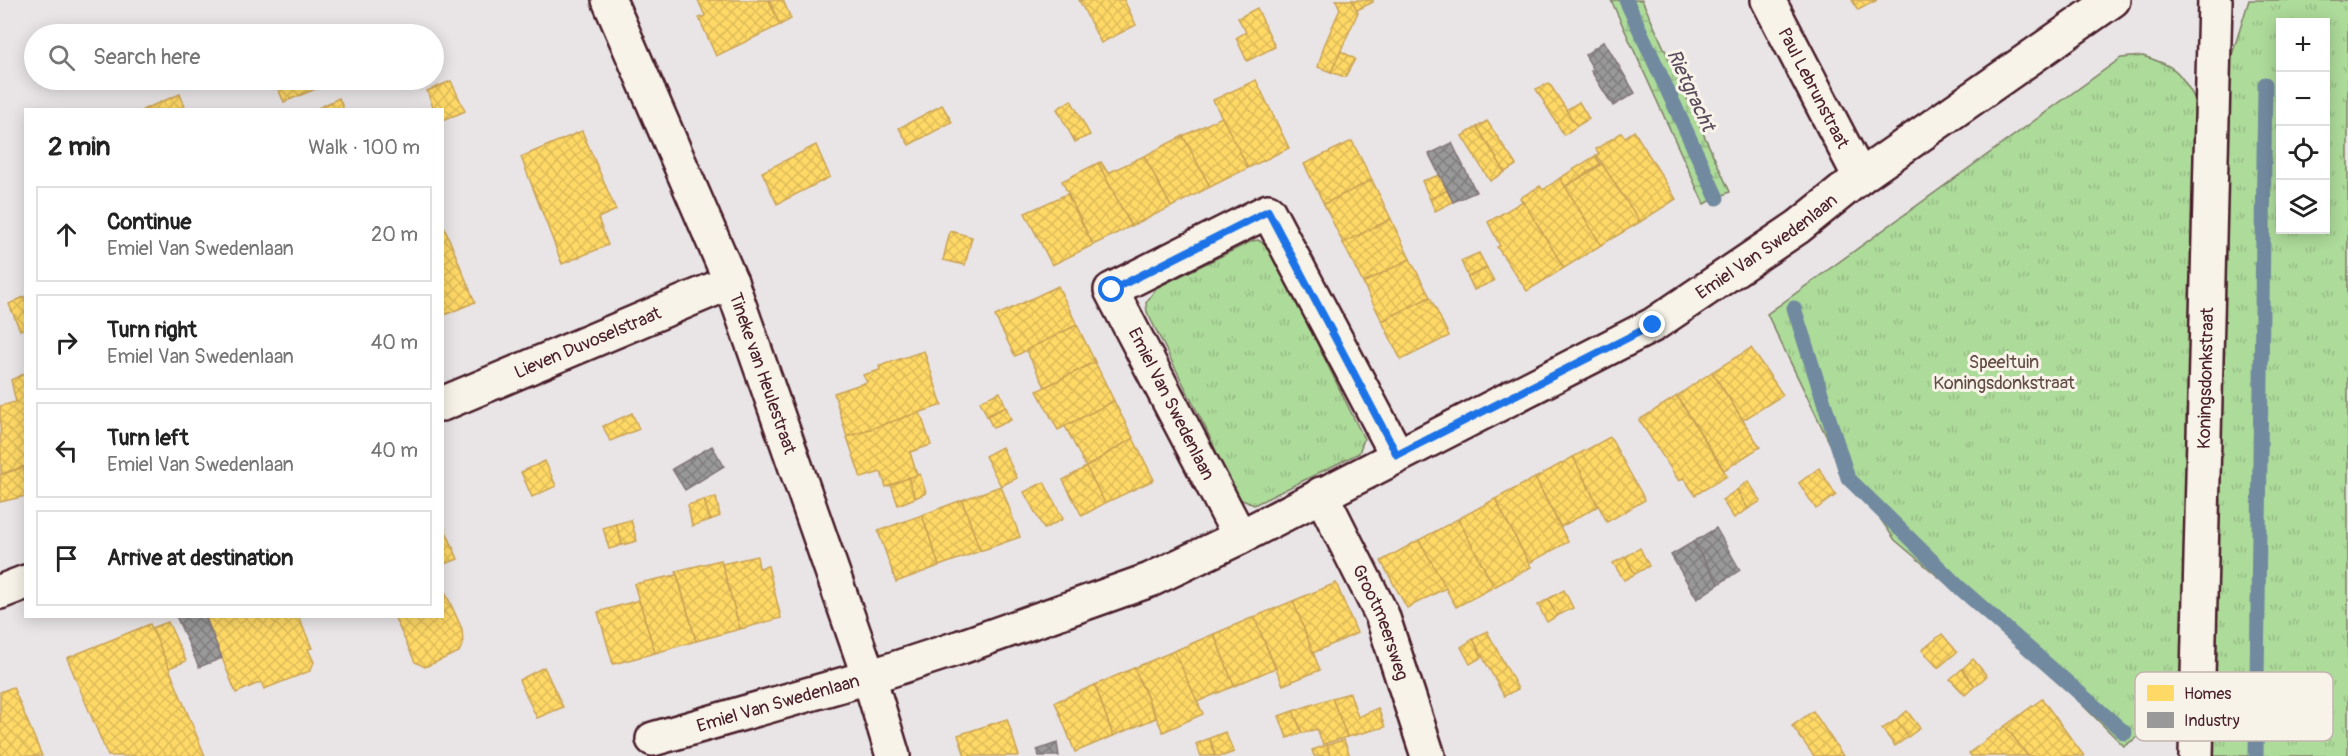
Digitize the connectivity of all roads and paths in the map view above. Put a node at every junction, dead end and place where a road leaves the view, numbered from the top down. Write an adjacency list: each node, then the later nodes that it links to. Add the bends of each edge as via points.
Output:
1 (609, 0): 6 (street, Tineke van Heulestraat)
2 (1768, 0): 5 (street, Paul Lebrunstraat)
3 (2113, 0): 5 (street, Emiel Van Swedenlaan)
4 (2215, 0): 13 (street, Koningsdonkstraat)
5 (1860, 177): 8 (street, Emiel Van Swedenlaan, via 1798,227 1653,325)
6 (731, 282): 7 (street, Lieven Duvoselstraat); 14 (street, Tineke van Heulestraat)
7 (444, 403)
8 (1397, 455): 9 (street, Emiel Van Swedenlaan); 10 (street, Emiel Van Swedenlaan, via 1268,211 1112,290)
9 (1321, 494): 10 (street, Emiel Van Swedenlaan); 18 (street, Grootmeersweg, via 1382,615)
10 (1240, 537): 14 (street, Emiel Van Swedenlaan, via 1150,580)
11 (24, 583): 12 (street)
12 (0, 592)
13 (2198, 672)
14 (869, 677): 15 (street, Emiel Van Swedenlaan); 17 (street, Tineke van Heulestraat)
15 (653, 739)
16 (2196, 741): 19 (street, Koningsdonkstraat)
17 (893, 756)
18 (1428, 756)
19 (2196, 756)

